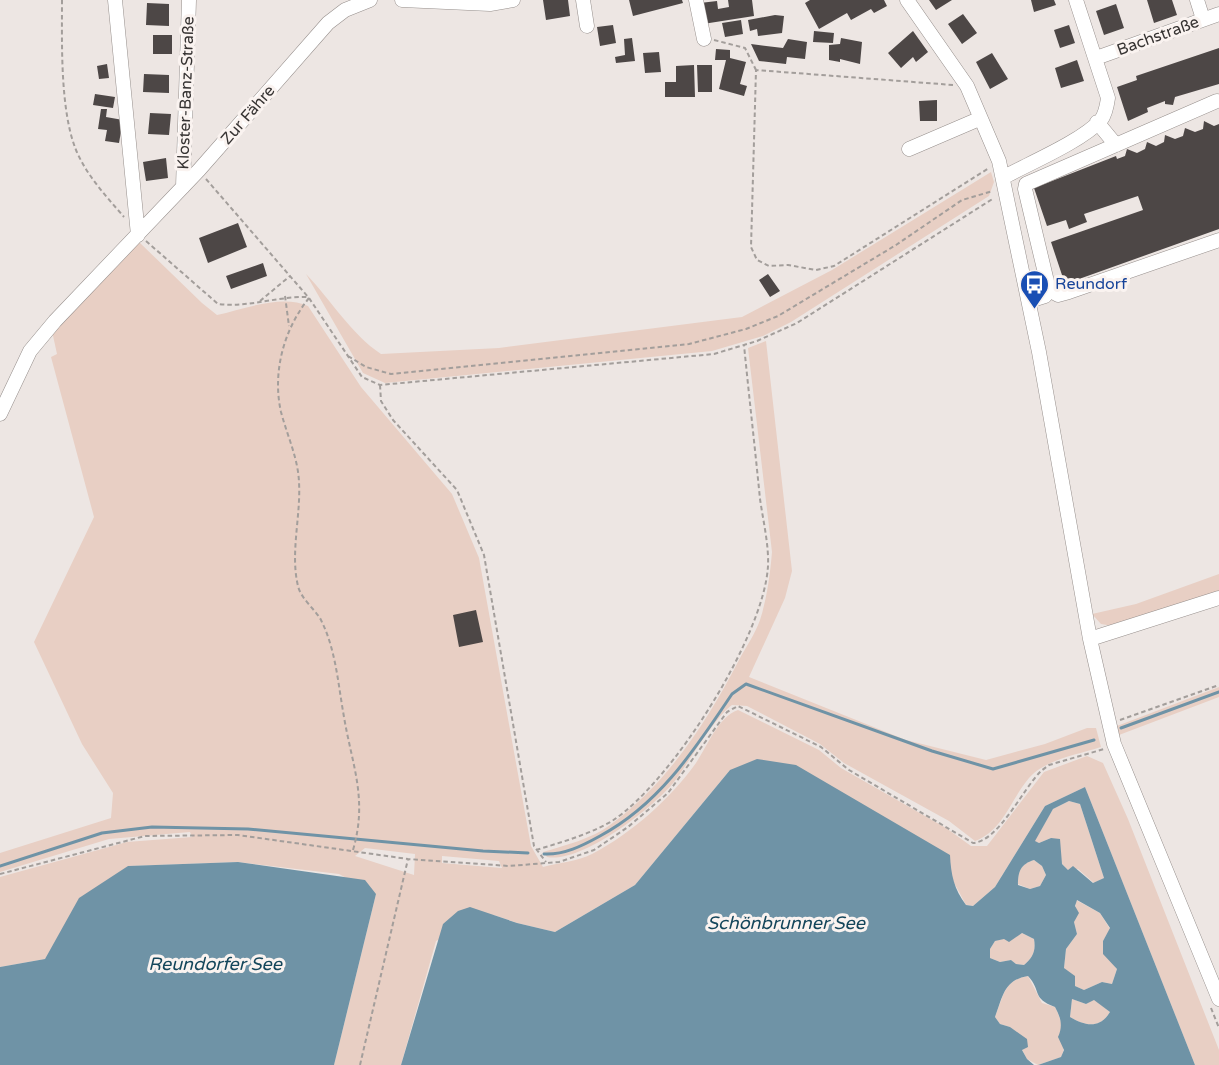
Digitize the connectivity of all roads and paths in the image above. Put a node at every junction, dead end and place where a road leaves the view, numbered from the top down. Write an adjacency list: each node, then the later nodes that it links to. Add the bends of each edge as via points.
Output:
1 (62, 0): 29 (path, via 62,77 76,149 93,181)
2 (115, 0): 29 (street)
3 (189, 0): 27 (street, Kloster-Banz-Straße)
4 (370, 0): 25 (street, Zur Fähre, via 345,10 328,23)
5 (402, 0): 6 (street, via 490,4)
6 (513, 0)
7 (583, 0): 14 (street)
8 (696, 0): 15 (street)
9 (907, 0): 18 (street)
10 (1076, 0): 16 (street)
11 (1197, 0): 13 (street)
12 (1219, 14): 13 (street, Bachstraße)
13 (1203, 19): 16 (street, Bachstraße)
14 (587, 26)
15 (704, 39): 17 (path, via 745,48)
16 (1096, 58): 21 (street, via 1108,98 1106,110)
17 (756, 70): 18 (path); 24 (path, via 751,247 757,260 769,266 816,270 834,266)
18 (967, 86): 20 (street)
19 (1217, 101): 22 (street)
20 (979, 119): 23 (street); 24 (street)
21 (1097, 122): 22 (street); 26 (street)
22 (1116, 145): 32 (street, via 1026,184)
23 (909, 149)
24 (999, 162): 26 (street)
25 (199, 170): 27 (street, Zur Fähre); 31 (path)
26 (1001, 184): 35 (street); 39 (path, via 962,200 778,316 746,329 688,344 391,374 366,367)
27 (183, 187): 29 (street, Zur Fähre)
28 (997, 196): 38 (path, via 797,323)
29 (135, 238): 36 (path, via 218,304); 41 (street, Zur Fähre, via 30,351)
30 (1219, 240): 32 (street, via 1070,292 1058,295)
31 (290, 276): 34 (path); 36 (path)
32 (1049, 290): 35 (street, via 1045,296)
33 (285, 296): 34 (path); 36 (path); 37 (path)
34 (309, 298): 37 (path); 39 (path)
35 (1029, 301): 43 (street)
36 (257, 302)
37 (289, 328): 47 (path, via 278,388 299,482 298,588 321,619 341,686 359,795)
38 (744, 345): 40 (path, via 714,354); 48 (path, via 768,566 753,627 674,761 643,793 613,820 576,838)
39 (345, 354): 40 (path, via 362,377)
40 (380, 385): 48 (path, via 381,401 393,420 458,490 484,555)
41 (0, 414)
42 (1219, 598): 43 (street)
43 (1090, 639): 45 (street)
44 (1219, 685): 45 (path)
45 (1109, 724): 52 (street)
46 (1103, 749): 50 (path, via 1049,765 996,831 983,842 973,843 849,770 821,747 738,706 727,712 668,793 628,827 594,849 559,862)
47 (353, 850): 49 (path); 51 (path, via 238,835 145,836)
48 (536, 850): 50 (path)
49 (408, 859): 50 (path, via 492,865); 53 (path)
50 (546, 862)
51 (0, 874)
52 (1219, 999)
53 (360, 1065)

